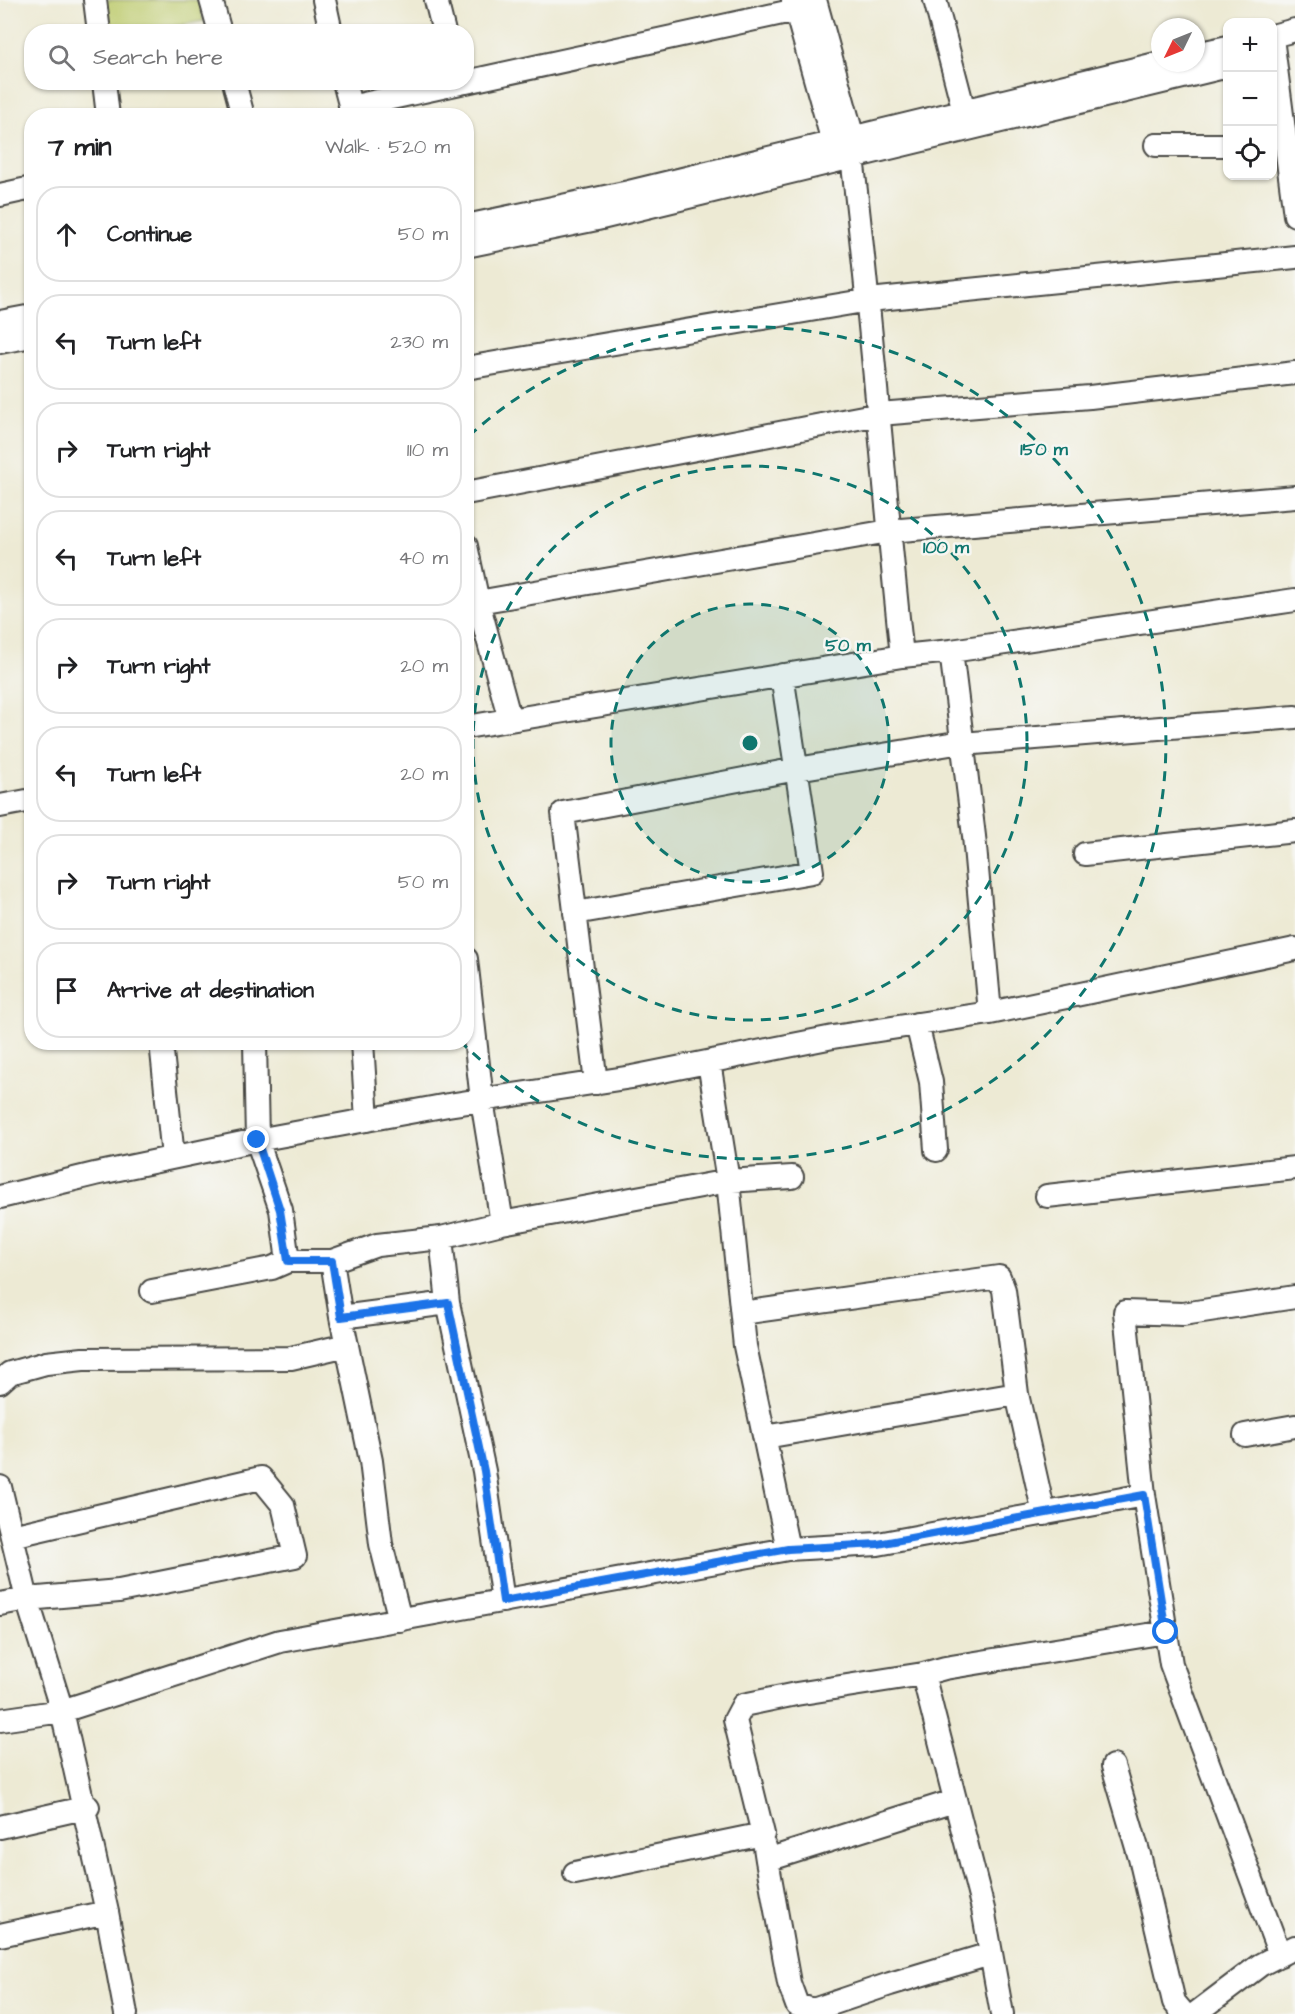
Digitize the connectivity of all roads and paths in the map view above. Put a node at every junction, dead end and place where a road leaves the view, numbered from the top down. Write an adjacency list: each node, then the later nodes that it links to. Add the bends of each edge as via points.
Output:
1 (95, 0): 7 (street)
2 (211, 0): 8 (street)
3 (324, 0): 9 (street)
4 (436, 0): 10 (street)
5 (935, 0): 26 (street)
6 (801, 4): 17 (street); 29 (street)
7 (98, 24)
8 (213, 24)
9 (330, 24)
10 (442, 24)
11 (1295, 30): 12 (street)
12 (1278, 47): 30 (street)
13 (1223, 48): 14 (street)
14 (1205, 52)
15 (1151, 65): 26 (street)
16 (1223, 67): 29 (street)
17 (474, 80)
18 (105, 90): 22 (street)
19 (236, 90): 23 (street)
20 (346, 90): 24 (street)
21 (434, 90): 25 (street)
22 (107, 108)
23 (241, 108)
24 (351, 108)
25 (364, 108)
26 (964, 111): 29 (street)
27 (1156, 145): 28 (street)
28 (1223, 145)
29 (846, 146): 34 (street); 35 (street, via 597,219); 37 (street)
30 (1280, 149): 33 (street)
31 (24, 190): 32 (street)
32 (0, 195)
33 (1295, 215)
34 (474, 224)
35 (474, 244)
36 (1295, 257): 37 (street)
37 (869, 300): 42 (street); 44 (street)
38 (24, 318): 39 (street)
39 (0, 322)
40 (24, 338): 41 (street)
41 (0, 342)
42 (474, 368)
43 (1295, 373): 44 (street, via 1090,397)
44 (879, 414): 45 (street); 47 (street)
45 (474, 491)
46 (1295, 497): 47 (street)
47 (889, 531): 50 (street); 52 (street)
48 (474, 583): 50 (street)
49 (1295, 600): 51 (street)
50 (478, 602): 55 (street)
51 (951, 651): 52 (street); 57 (street)
52 (902, 656): 53 (street)
53 (782, 675): 55 (street); 58 (street)
54 (1295, 717): 57 (street)
55 (510, 720): 56 (street)
56 (474, 726)
57 (962, 744): 58 (street); 65 (street)
58 (797, 769): 63 (street, via 563,813); 63 (street, via 812,872)
59 (24, 802): 60 (street)
60 (0, 806)
61 (1295, 831): 62 (street)
62 (1085, 854)
63 (575, 913): 72 (street)
64 (1295, 950): 65 (street)
65 (990, 1013): 66 (street)
66 (917, 1024): 71 (street); 76 (street, via 931,1082)
67 (474, 1030): 73 (street)
68 (163, 1050): 77 (street)
69 (255, 1050): 75 (street)
70 (363, 1050): 74 (street)
71 (709, 1062): 72 (street); 80 (street)
72 (596, 1083): 73 (street)
73 (482, 1100): 74 (street); 83 (street)
74 (368, 1120): 75 (street)
75 (257, 1140): 77 (street); 85 (street, via 280,1210)
76 (936, 1150)
77 (174, 1157): 82 (street)
78 (1295, 1168): 81 (street)
79 (792, 1177): 80 (street)
80 (728, 1181): 83 (street); 90 (street)
81 (1047, 1196)
82 (0, 1197)
83 (502, 1223): 84 (street)
84 (441, 1238): 86 (street, via 377,1245); 89 (street)
85 (288, 1261): 86 (street); 87 (street, via 272,1268)
86 (332, 1261): 91 (street)
87 (152, 1292)
88 (1295, 1297): 98 (street, via 1183,1314 1125,1312)
89 (448, 1303): 91 (street); 104 (street, via 484,1471)
90 (742, 1313): 94 (street, via 999,1277); 97 (street)
91 (341, 1317): 92 (street)
92 (347, 1345): 93 (street, via 291,1358 83,1359 46,1363 10,1373); 106 (street, via 370,1461 381,1544)
93 (0, 1382)
94 (1017, 1394): 97 (street); 100 (street)
95 (1295, 1426): 96 (street)
96 (1245, 1435)
97 (765, 1437): 102 (street)
98 (1144, 1495): 100 (street); 107 (street)
99 (2, 1500): 101 (street)
100 (1044, 1514): 102 (street, via 878,1544)
101 (12, 1536): 103 (street); 103 (street, via 261,1478 283,1505 295,1556 119,1591)
102 (788, 1549): 104 (street)
103 (27, 1599): 105 (street); 109 (street)
104 (503, 1601): 106 (street)
105 (0, 1604)
106 (400, 1620): 109 (street, via 280,1641)
107 (1166, 1632): 108 (street); 120 (street, via 1171,1664)
108 (923, 1674): 112 (street); 115 (street, via 743,1706 735,1720)
109 (62, 1711): 110 (street); 113 (street)
110 (0, 1720)
111 (1113, 1767): 124 (street, via 1140,1858 1174,2002)
112 (954, 1801): 116 (street); 121 (street, via 983,1909)
113 (86, 1808): 114 (street); 118 (street)
114 (0, 1827)
115 (763, 1834): 116 (street); 117 (street)
116 (767, 1860): 121 (street, via 789,1983 797,2005 813,2010)
117 (575, 1874)
118 (107, 1912): 119 (street); 122 (street)
119 (0, 1935)
120 (1287, 1951): 125 (street, via 1260,1965)
121 (990, 1954): 123 (street)
122 (126, 2014)
123 (1002, 2014)
124 (1184, 2014)
125 (1195, 2014)

